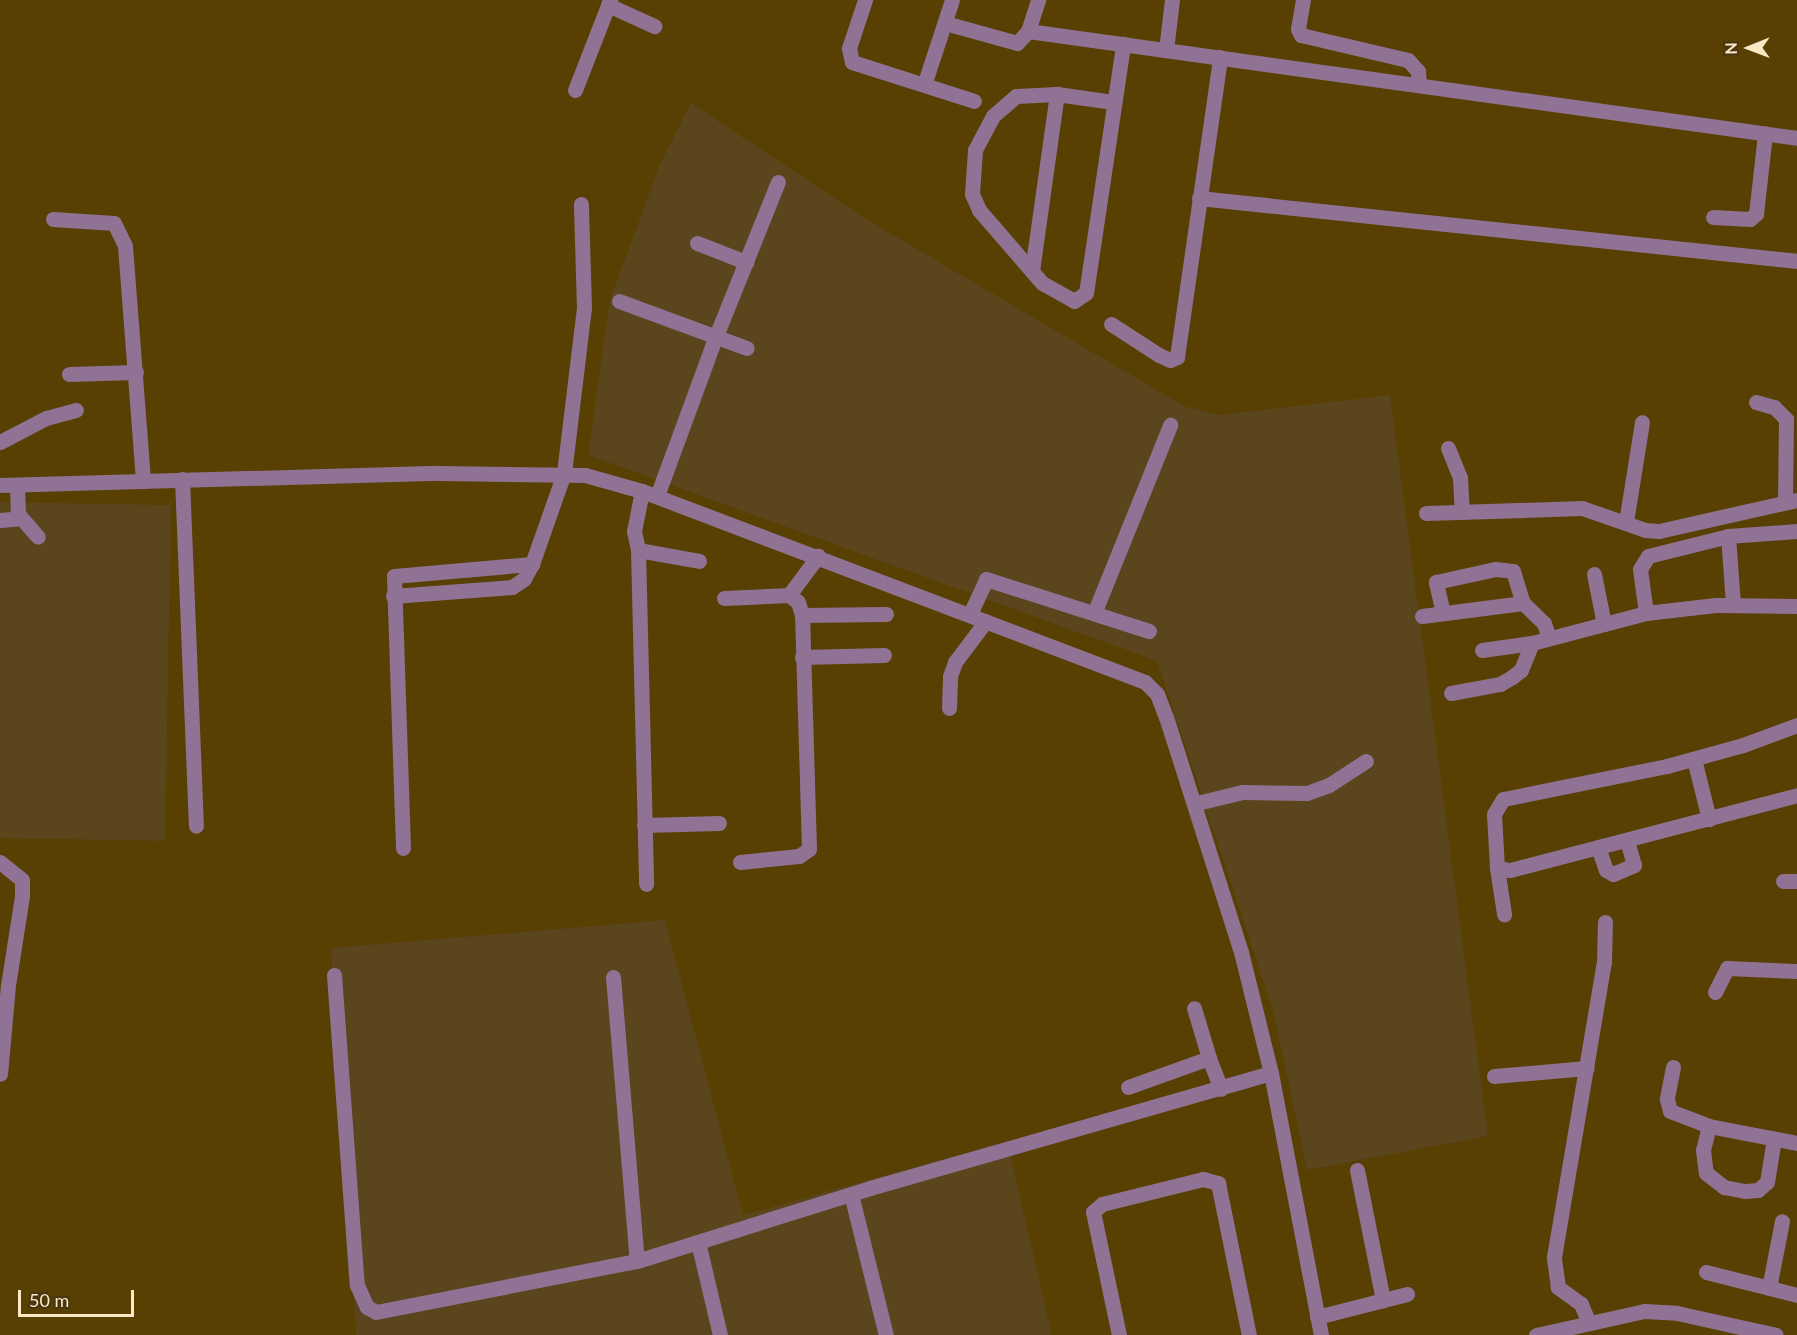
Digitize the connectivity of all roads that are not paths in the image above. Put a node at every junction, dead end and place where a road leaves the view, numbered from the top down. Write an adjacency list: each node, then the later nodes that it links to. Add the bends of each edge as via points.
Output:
1 (865, 0): 13 (street, via 849,48 852,62)
2 (952, 0): 7 (street)
3 (1038, 0): 9 (street)
4 (1172, 0): 11 (street)
5 (1303, 0): 14 (street, via 1298,22 1301,35 1408,60 1418,71)
6 (609, 2): 8 (street); 15 (street)
7 (945, 23): 9 (street, via 1010,43 1022,40); 13 (street)
8 (654, 26)
9 (1028, 31): 10 (street)
10 (1123, 44): 11 (street); 18 (street)
11 (1166, 50): 12 (street)
12 (1220, 57): 14 (street); 22 (street)
13 (924, 85): 17 (street)
14 (1419, 85): 19 (street)
15 (575, 90)
16 (1056, 94): 18 (street); 29 (street); 29 (street, via 1030,93 1006,102 993,116 975,150 971,173 972,194 979,210)
17 (974, 101)
18 (1113, 102): 29 (street, via 1086,293 1074,301 1042,283)
19 (1765, 134): 20 (street); 24 (street, via 1756,214 1750,219)
20 (1797, 138)
21 (778, 182): 28 (street)
22 (1199, 198): 27 (street); 31 (street, via 1177,357 1170,360 1159,355)
23 (581, 204): 42 (street, via 584,308)
24 (1713, 217)
25 (53, 219): 34 (street, via 114,223 120,233 129,264)
26 (697, 243): 28 (street)
27 (1797, 261)
28 (746, 262): 32 (street)
29 (1032, 271)
30 (619, 301): 32 (street)
31 (1111, 324)
32 (716, 336): 33 (street); 49 (street)
33 (747, 348)
34 (136, 372): 35 (street); 45 (street)
35 (69, 374)
36 (1756, 402): 50 (street, via 1774,407 1786,419)
37 (76, 410): 40 (street, via 46,418)
38 (1642, 422): 55 (street)
39 (1170, 424): 70 (street)
40 (0, 442)
41 (1448, 448): 51 (street, via 1460,477)
42 (564, 473): 44 (street); 48 (street, via 615,481); 62 (street)
43 (0, 477): 46 (street)
44 (182, 479): 45 (street); 95 (street)
45 (143, 481): 47 (street)
46 (0, 485): 47 (street)
47 (17, 486): 53 (street)
48 (642, 490): 49 (street); 59 (street, via 634,531)
49 (657, 496): 60 (street)
50 (1791, 500): 55 (street, via 1711,522 1659,531)
51 (1462, 512): 52 (street); 55 (street, via 1582,508)
52 (1426, 513)
53 (21, 518): 54 (street); 58 (street)
54 (0, 520)
55 (1626, 522)
56 (1797, 531): 57 (street)
57 (1728, 536): 68 (street); 72 (street, via 1648,555 1640,569)
58 (38, 537)
59 (638, 550): 61 (street); 94 (street)
60 (818, 556): 64 (street); 74 (street)
61 (699, 561)
62 (532, 564): 65 (street, via 524,579 512,587); 65 (street, via 398,574 393,580)
63 (1594, 574): 78 (street)
64 (789, 595): 66 (street); 75 (street, via 798,602)
65 (393, 596): 98 (street)
66 (724, 597)
67 (1523, 603): 71 (street); 71 (street, via 1513,571 1495,569 1436,582); 80 (street, via 1544,623)
68 (1733, 604): 69 (street); 72 (street)
69 (1797, 606)
70 (1095, 611): 74 (street, via 986,579); 79 (street)
71 (1443, 613): 76 (street)
72 (1646, 613): 78 (street)
73 (886, 614): 75 (street)
74 (970, 614): 77 (street)
75 (802, 615): 84 (street)
76 (1422, 616)
77 (986, 621): 86 (street, via 955,662 950,676); 91 (street, via 1144,681 1157,694)
78 (1604, 624): 80 (street)
79 (1149, 632)
80 (1549, 638): 81 (street)
81 (1532, 643): 82 (street); 85 (street, via 1521,670 1512,677 1500,684)
82 (1482, 650)
83 (884, 655): 84 (street)
84 (802, 657): 100 (street, via 809,849 799,856)
85 (1450, 693)
86 (949, 708)
87 (1797, 725): 88 (street)
88 (1694, 759): 92 (street); 101 (street, via 1503,799 1494,814)
89 (1366, 761): 91 (street, via 1329,785 1307,793 1242,792)
90 (1797, 795): 92 (street)
91 (1197, 803): 113 (street, via 1241,952)
92 (1709, 819): 96 (street)
93 (719, 824): 94 (street)
94 (644, 825): 102 (street)
95 (196, 826)
96 (1627, 840): 97 (street); 97 (street, via 1634,866 1613,874 1606,870)
97 (1598, 847): 101 (street, via 1510,870)
98 (403, 848)
99 (0, 862): 114 (street, via 22,880 22,896)
100 (740, 862)
101 (1497, 868): 103 (street)
102 (646, 885)
103 (1504, 914)
104 (1605, 922): 112 (street, via 1605,955)
105 (1797, 971): 108 (street, via 1727,968)
106 (334, 975): 125 (street, via 357,1285 367,1307 376,1312)
107 (614, 977): 125 (street)
108 (1715, 992)
109 (1194, 1008): 110 (street)
110 (1209, 1058): 116 (street); 117 (street)
111 (1673, 1067): 118 (street, via 1667,1106 1680,1117)
112 (1587, 1068): 115 (street); 132 (street, via 1554,1257 1558,1287 1581,1304)
113 (1270, 1073): 117 (street); 131 (street)
114 (0, 1074)
115 (1494, 1076)
116 (1128, 1087)
117 (1221, 1089): 122 (street)
118 (1709, 1126): 119 (street); 119 (street, via 1703,1150 1706,1173 1724,1187 1758,1190 1767,1182)
119 (1774, 1139): 120 (street)
120 (1797, 1143)
121 (1357, 1170): 130 (street)
122 (851, 1194): 124 (street); 134 (street)
123 (1782, 1221): 127 (street)
124 (698, 1242): 125 (street); 133 (street)
125 (637, 1261)
126 (1706, 1272): 127 (street)
127 (1769, 1288): 129 (street)
128 (1407, 1294): 130 (street)
129 (1797, 1294)
130 (1383, 1300): 131 (street)
131 (1317, 1317): 137 (street)
132 (1589, 1323): 138 (street); 139 (street, via 1658,1311)
133 (720, 1335)
134 (886, 1335)
135 (1119, 1335): 136 (street, via 1093,1212 1102,1204 1203,1179 1218,1184)
136 (1249, 1335)
137 (1321, 1335)
138 (1536, 1335)
139 (1776, 1335)

